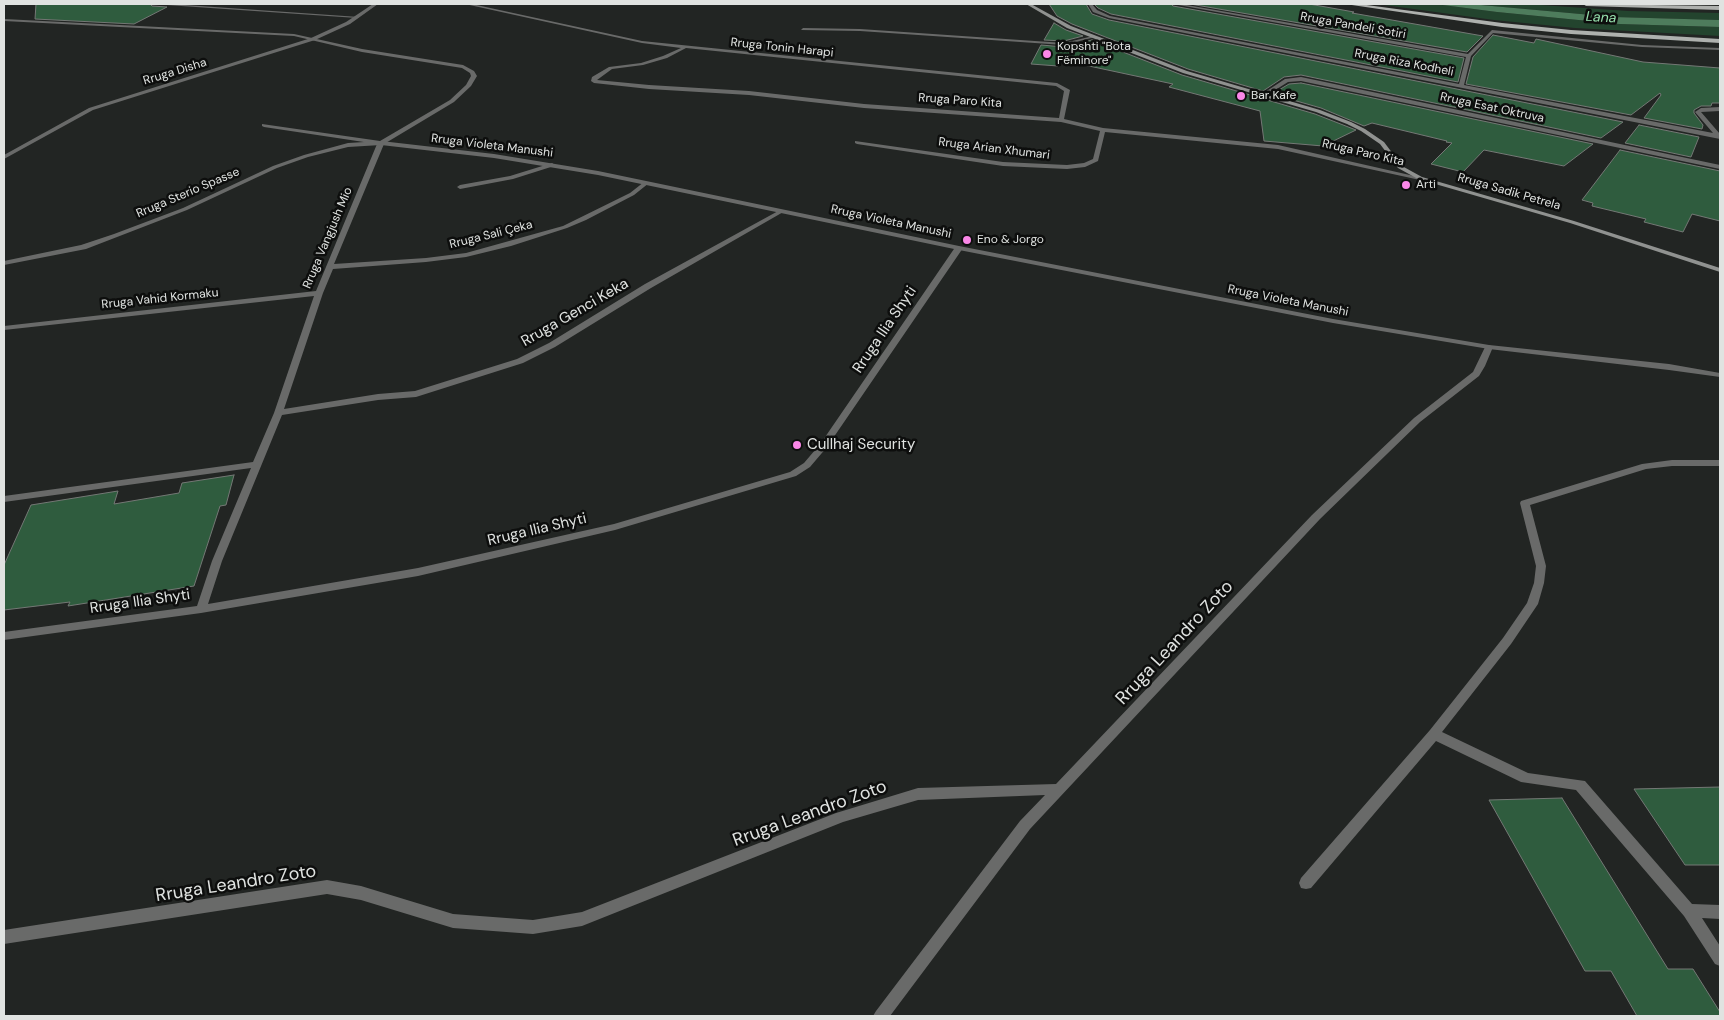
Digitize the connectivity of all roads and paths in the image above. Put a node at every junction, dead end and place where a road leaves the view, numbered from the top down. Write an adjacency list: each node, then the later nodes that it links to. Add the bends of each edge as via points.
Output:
1 (154, 4): 13 (street)
2 (370, 4): 3 (street)
3 (376, 4): 13 (street, Rruga Disha)
4 (467, 4): 11 (street, Rruga Tonin Harapi)
5 (500, 4): 11 (street)
6 (1028, 4): 16 (main road, Rruga Sadik Petrela, via 1061,24)
7 (1090, 4): 22 (street, Rruga Riza Kodheli, via 1095,11 1109,17)
8 (1175, 4): 21 (street, Rruga Pandeli Sotiri)
9 (1348, 4): 18 (main road, via 1571,32)
10 (1586, 4): 12 (main road)
11 (488, 8): 19 (street, Rruga Tonin Harapi, via 624,39)
12 (1720, 8)
13 (358, 18): 17 (street, Rruga Disha)
14 (4, 20): 17 (street, via 220,30)
15 (803, 29): 16 (street, via 1064,44)
16 (1093, 37): 23 (main road, Rruga Sadik Petrela, via 1185,72)
17 (313, 39): 30 (street, via 464,67 472,72 474,76 470,84 452,101); 31 (street, Rruga Disha, via 91,109)
18 (1720, 41)
19 (684, 48): 25 (street, Rruga Tonin Harapi, via 1056,85 1067,90); 25 (street, Rruga Paro Kita, via 641,64 611,68 593,79 599,83 649,88 749,93 864,106)
20 (1720, 49): 21 (street, via 1642,46 1492,31)
21 (1469, 56): 22 (street)
22 (1461, 86): 28 (street, Rruga Riza Kodheli)
23 (1262, 96): 33 (street, Rruga Esat Oktruva, via 1287,80 1301,79); 34 (main road, Rruga Sadik Petrela, via 1318,111 1363,130 1382,143 1400,167)
24 (1720, 110): 28 (street, via 1698,112)
25 (1061, 120): 27 (street, Rruga Paro Kita)
26 (264, 125): 30 (street, Rruga Violeta Manushi)
27 (1104, 130): 29 (street, Rruga Arian Xhumari, via 1096,160 1067,168 1003,164); 34 (street, Rruga Paro Kita, via 1278,146)
28 (1719, 137)
29 (857, 142)
30 (381, 143): 32 (street, Rruga Violeta Manushi); 39 (street, Rruga Sterio Spasse, via 348,145 306,156 185,209 83,247); 40 (street, Rruga Vangjush Mio)
31 (4, 157)
32 (552, 165): 35 (street, Rruga Violeta Manushi); 36 (street, via 511,178)
33 (1720, 167)
34 (1420, 178): 41 (main road, Rruga Sadik Petrela)
35 (646, 183): 37 (street, Rruga Violeta Manushi); 40 (street, Rruga Sali Çeka, via 584,219 508,244 466,255)
36 (460, 187)
37 (782, 211): 38 (street, Rruga Violeta Manushi); 46 (street, Rruga Genci Keka, via 520,361 416,394)
38 (959, 248): 44 (street, Rruga Violeta Manushi, via 1333,322); 50 (street, Rruga Ilia Shyti, via 824,445 807,465 793,474 615,527 530,547 418,572)
39 (4, 263)
40 (329, 267): 42 (street, Rruga Vangjush Mio)
41 (1720, 270)
42 (318, 293): 43 (street, Rruga Vahid Kormaku); 46 (street, Rruga Vangjush Mio)
43 (4, 328)
44 (1489, 347): 45 (street, Rruga Violeta Manushi); 53 (street, Rruga Leandro Zoto, via 1476,374 1417,420 1316,517)
45 (1720, 375)
46 (278, 413): 48 (street, Rruga Vangjush Mio)
47 (1720, 463): 52 (street, via 1645,466 1526,503 1541,566 1532,604)
48 (257, 464): 49 (street); 50 (street, Rruga Vangjush Mio, via 217,560)
49 (4, 499)
50 (201, 609): 51 (street, Rruga Ilia Shyti)
51 (4, 636)
52 (1434, 734): 54 (street); 55 (street, via 1526,778 1580,785)
53 (1059, 789): 57 (street, Rruga Leandro Zoto, via 918,794 841,817 582,919 533,927 453,921 361,892 327,887); 59 (street, via 1025,825)
54 (1306, 883)
55 (1689, 911): 56 (street); 58 (street)
56 (1720, 912)
57 (4, 937)
58 (1720, 959)
59 (881, 1016)

